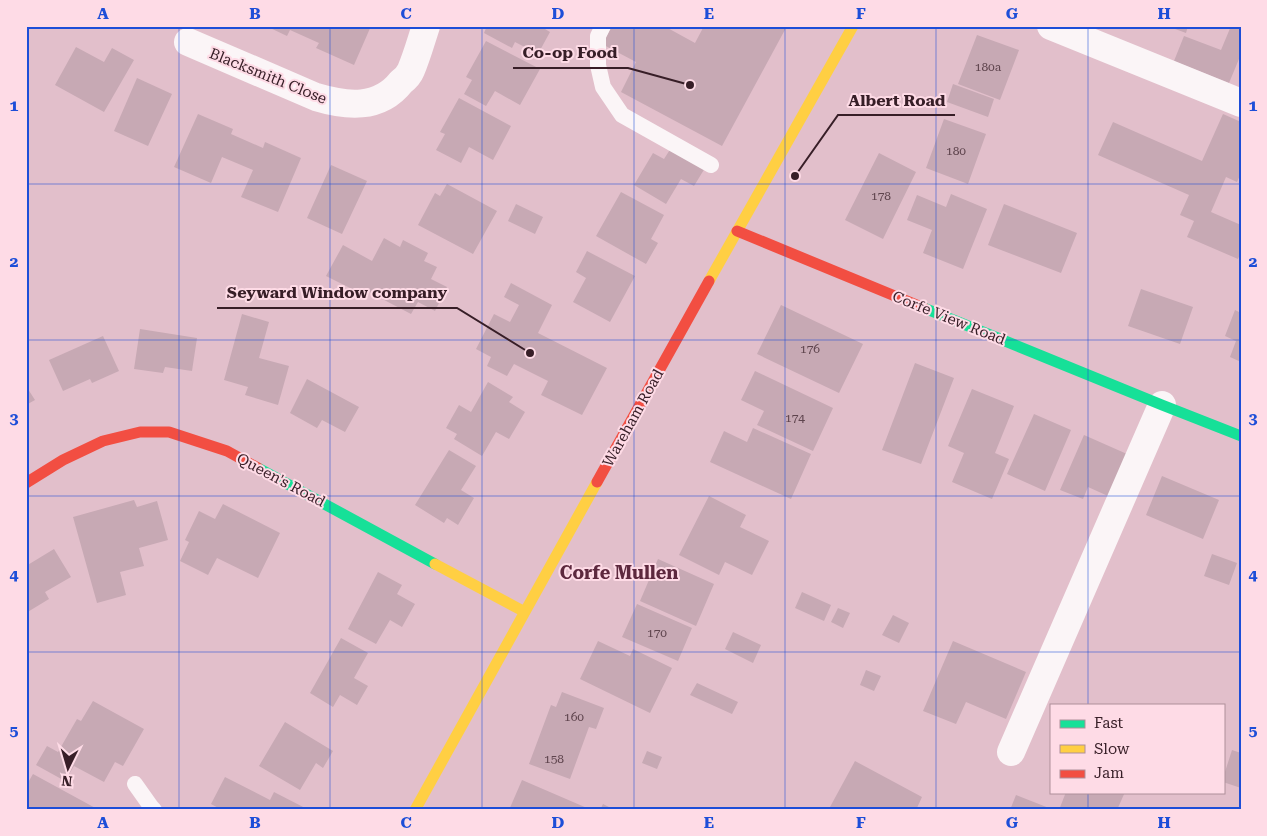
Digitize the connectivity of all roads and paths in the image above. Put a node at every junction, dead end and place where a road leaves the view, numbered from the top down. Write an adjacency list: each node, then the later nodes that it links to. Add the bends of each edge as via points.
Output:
1 (426, 26): 5 (street, Blacksmith Close, via 410,72 384,98 368,103 336,103 316,98)
2 (603, 26): 7 (lane, via 598,36 598,65 603,87 622,115)
3 (853, 26): 8 (street, Wareham Road)
4 (1051, 26): 6 (street)
5 (188, 42)
6 (1241, 103)
7 (711, 165)
8 (737, 231): 9 (street, Corfe View Road); 12 (street, Wareham Road)
9 (1162, 405): 10 (street, Corfe View Road); 13 (street)
10 (1241, 436)
11 (26, 483): 12 (street, Queen's Road, via 103,441 140,432 169,432 227,451)
12 (525, 612): 16 (street, Wareham Road)
13 (1011, 752)
14 (135, 784): 15 (lane)
15 (154, 810)
16 (415, 810)

